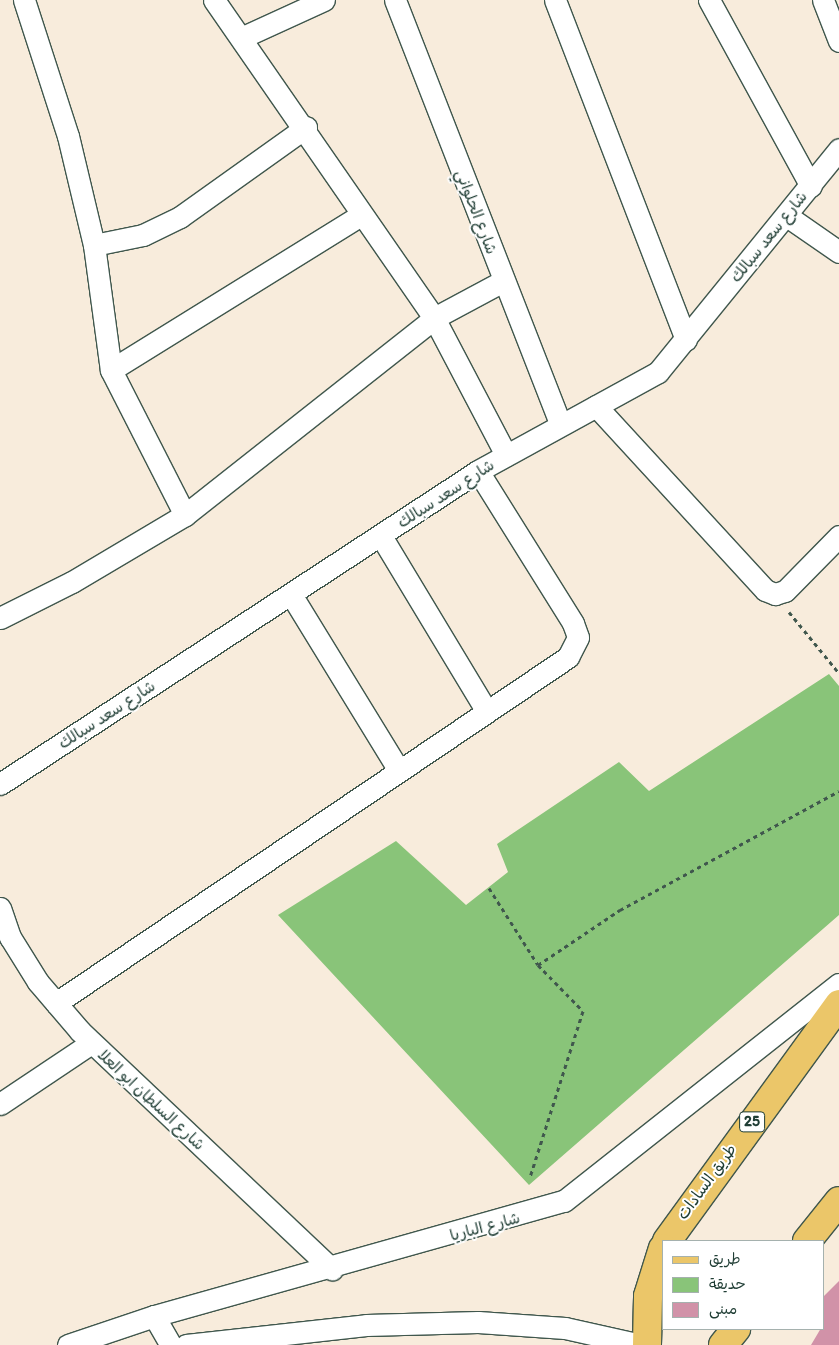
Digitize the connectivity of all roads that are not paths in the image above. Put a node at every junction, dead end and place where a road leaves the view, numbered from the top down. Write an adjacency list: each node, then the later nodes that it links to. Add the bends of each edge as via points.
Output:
1 (24, 0): 15 (street, via 68,136)
2 (214, 0): 8 (street)
3 (324, 0): 8 (street)
4 (395, 0): 17 (street, شارع الحلواني)
5 (555, 0): 19 (street)
6 (709, 0): 12 (street)
7 (823, 0): 9 (street)
8 (243, 37): 10 (street)
9 (839, 41)
10 (306, 127): 13 (street); 15 (street, via 180,216 144,235)
11 (839, 149): 12 (street, شارع سعد سبالك)
12 (811, 186): 14 (street, شارع سعد سبالك)
13 (359, 216): 18 (street); 20 (street)
14 (787, 216): 16 (street); 19 (street, شارع سعد سبالك)
15 (94, 245): 20 (street)
16 (839, 252)
17 (503, 281): 18 (street); 22 (street, شارع الحلواني)
18 (434, 318): 23 (street); 25 (street)
19 (686, 340): 21 (street, شارع سعد سبالك, via 658,372)
20 (111, 370): 25 (street)
21 (596, 406): 22 (street, شارع سعد سبالك); 27 (street, via 765,590 775,594 806,573)
22 (560, 423): 23 (street, شارع سعد سبالك)
23 (506, 455): 24 (street, شارع سعد سبالك)
24 (478, 471): 26 (street, شارع سعد سبالك); 30 (street, via 578,637 568,657)
25 (185, 515): 29 (street, via 72,582)
26 (381, 536): 28 (street, شارع سعد سبالك); 30 (street)
27 (839, 536)
28 (292, 596): 31 (street); 32 (street, شارع سعد سبالك)
29 (0, 618)
30 (486, 710): 31 (street)
31 (398, 769): 35 (street)
32 (0, 784)
33 (0, 908): 35 (street, شارع السلطان ابو العلا, via 10,937)
34 (839, 984): 43 (street, شارع الباريا, via 564,1201)
35 (56, 1003): 37 (street, شارع السلطان ابو العلا)
36 (839, 1004): 40 (main road, طريق السادات / 25)
37 (91, 1043): 38 (street); 43 (street, شارع السلطان ابو العلا)
38 (0, 1104)
39 (839, 1201): 41 (main road)
40 (668, 1240)
41 (807, 1240)
42 (662, 1251): 49 (main road, via 648,1296)
43 (332, 1269): 44 (street, شارع الباريا)
44 (154, 1316): 45 (street, شارع الباريا); 46 (street)
45 (68, 1345)
46 (171, 1345)
47 (186, 1345): 48 (street, via 366,1325 478,1322 565,1328)
48 (640, 1345)
49 (647, 1345)

